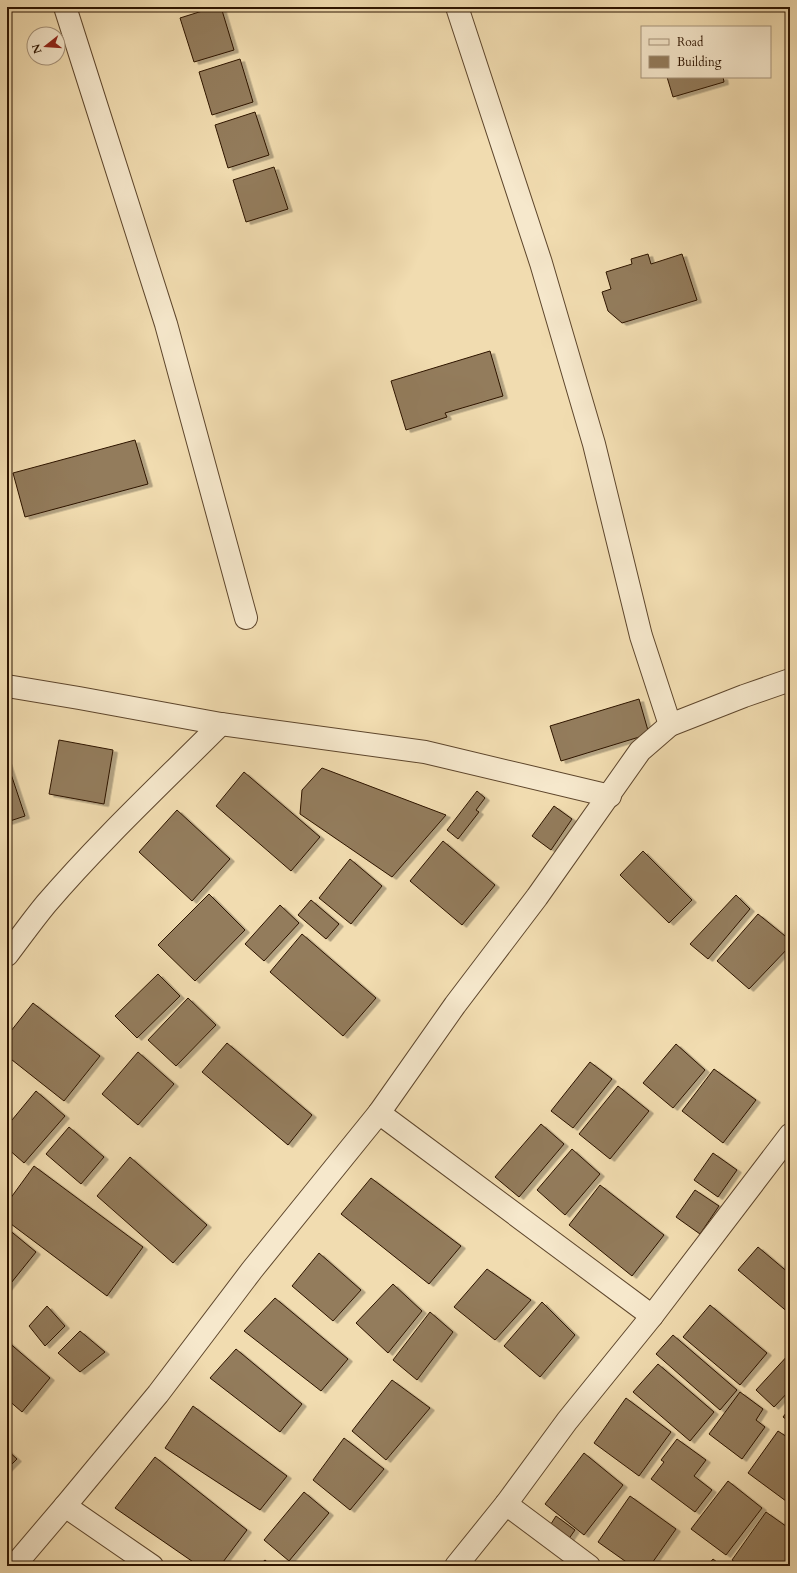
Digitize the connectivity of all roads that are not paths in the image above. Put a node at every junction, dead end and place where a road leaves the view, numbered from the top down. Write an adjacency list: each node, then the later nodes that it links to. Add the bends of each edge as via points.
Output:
1 (65, 7): 3 (street, via 166,324)
2 (457, 7): 7 (street, via 541,263 594,444 641,636)
3 (246, 618)
4 (790, 680): 7 (street)
5 (7, 686): 6 (street)
6 (220, 724): 8 (street, via 425,752); 9 (street, via 46,904)
7 (670, 725): 8 (street, via 640,751)
8 (610, 796): 10 (street)
9 (7, 955)
10 (379, 1112): 12 (street); 14 (street, via 252,1270 158,1394)
11 (790, 1134): 12 (street)
12 (652, 1316): 13 (street, via 567,1422)
13 (506, 1504): 17 (street); 18 (street)
14 (65, 1506): 15 (street); 16 (street)
15 (14, 1566)
16 (152, 1566)
17 (456, 1566)
18 (589, 1566)

